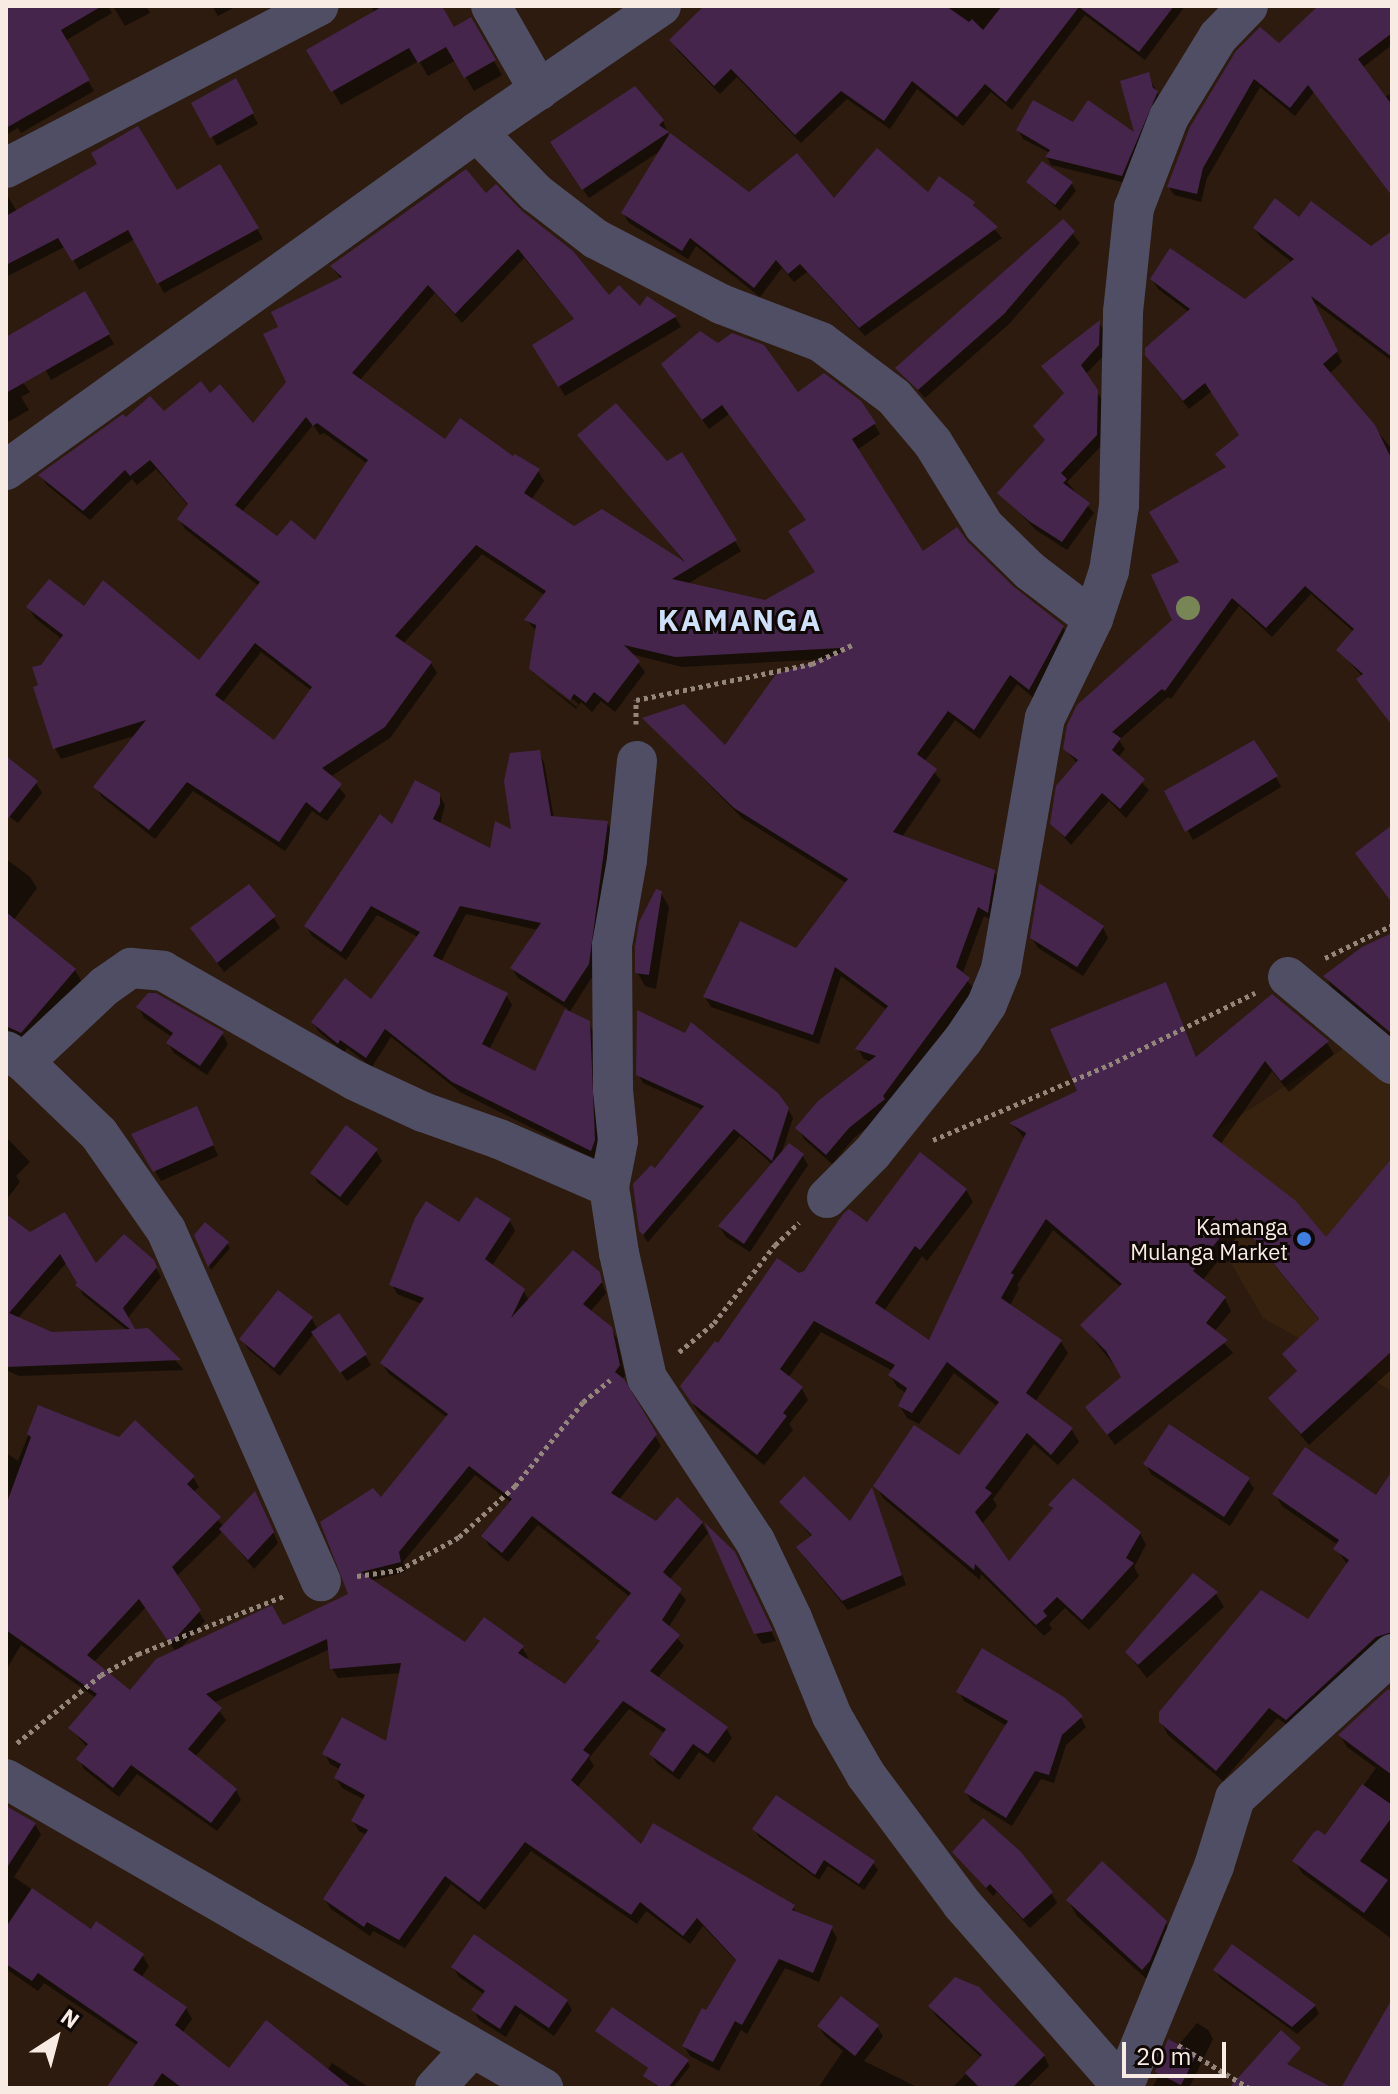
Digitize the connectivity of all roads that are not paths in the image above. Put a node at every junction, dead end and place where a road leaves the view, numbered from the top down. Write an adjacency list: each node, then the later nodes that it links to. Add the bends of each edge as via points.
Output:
1 (318, 6): 7 (street)
2 (491, 6): 5 (street)
3 (661, 6): 5 (street)
4 (1248, 6): 9 (street, via 1218,37 1169,117 1134,208 1123,312 1119,506 1109,571)
5 (539, 90): 6 (street)
6 (477, 132): 8 (street); 9 (street, via 536,193 596,239 721,304 821,342 894,397 933,443 984,526 1030,571)
7 (6, 168)
8 (6, 470)
9 (1093, 619): 15 (street, via 1045,718 1001,969 987,1004 872,1153)
10 (637, 761): 14 (street, via 612,945 618,1141)
11 (1288, 977): 13 (street)
12 (15, 1056): 14 (street, via 131,968 163,971 368,1086); 16 (street, via 99,1134 166,1230)
13 (1392, 1064)
14 (609, 1187): 22 (street, via 647,1378 755,1541 832,1716 866,1775 962,1904)
15 (827, 1198)
16 (321, 1581)
17 (1392, 1654): 22 (street, via 1235,1798 1214,1866)
18 (6, 1779): 19 (street)
19 (472, 2048): 20 (street); 21 (street)
20 (435, 2088)
21 (543, 2088)
22 (1123, 2088)

